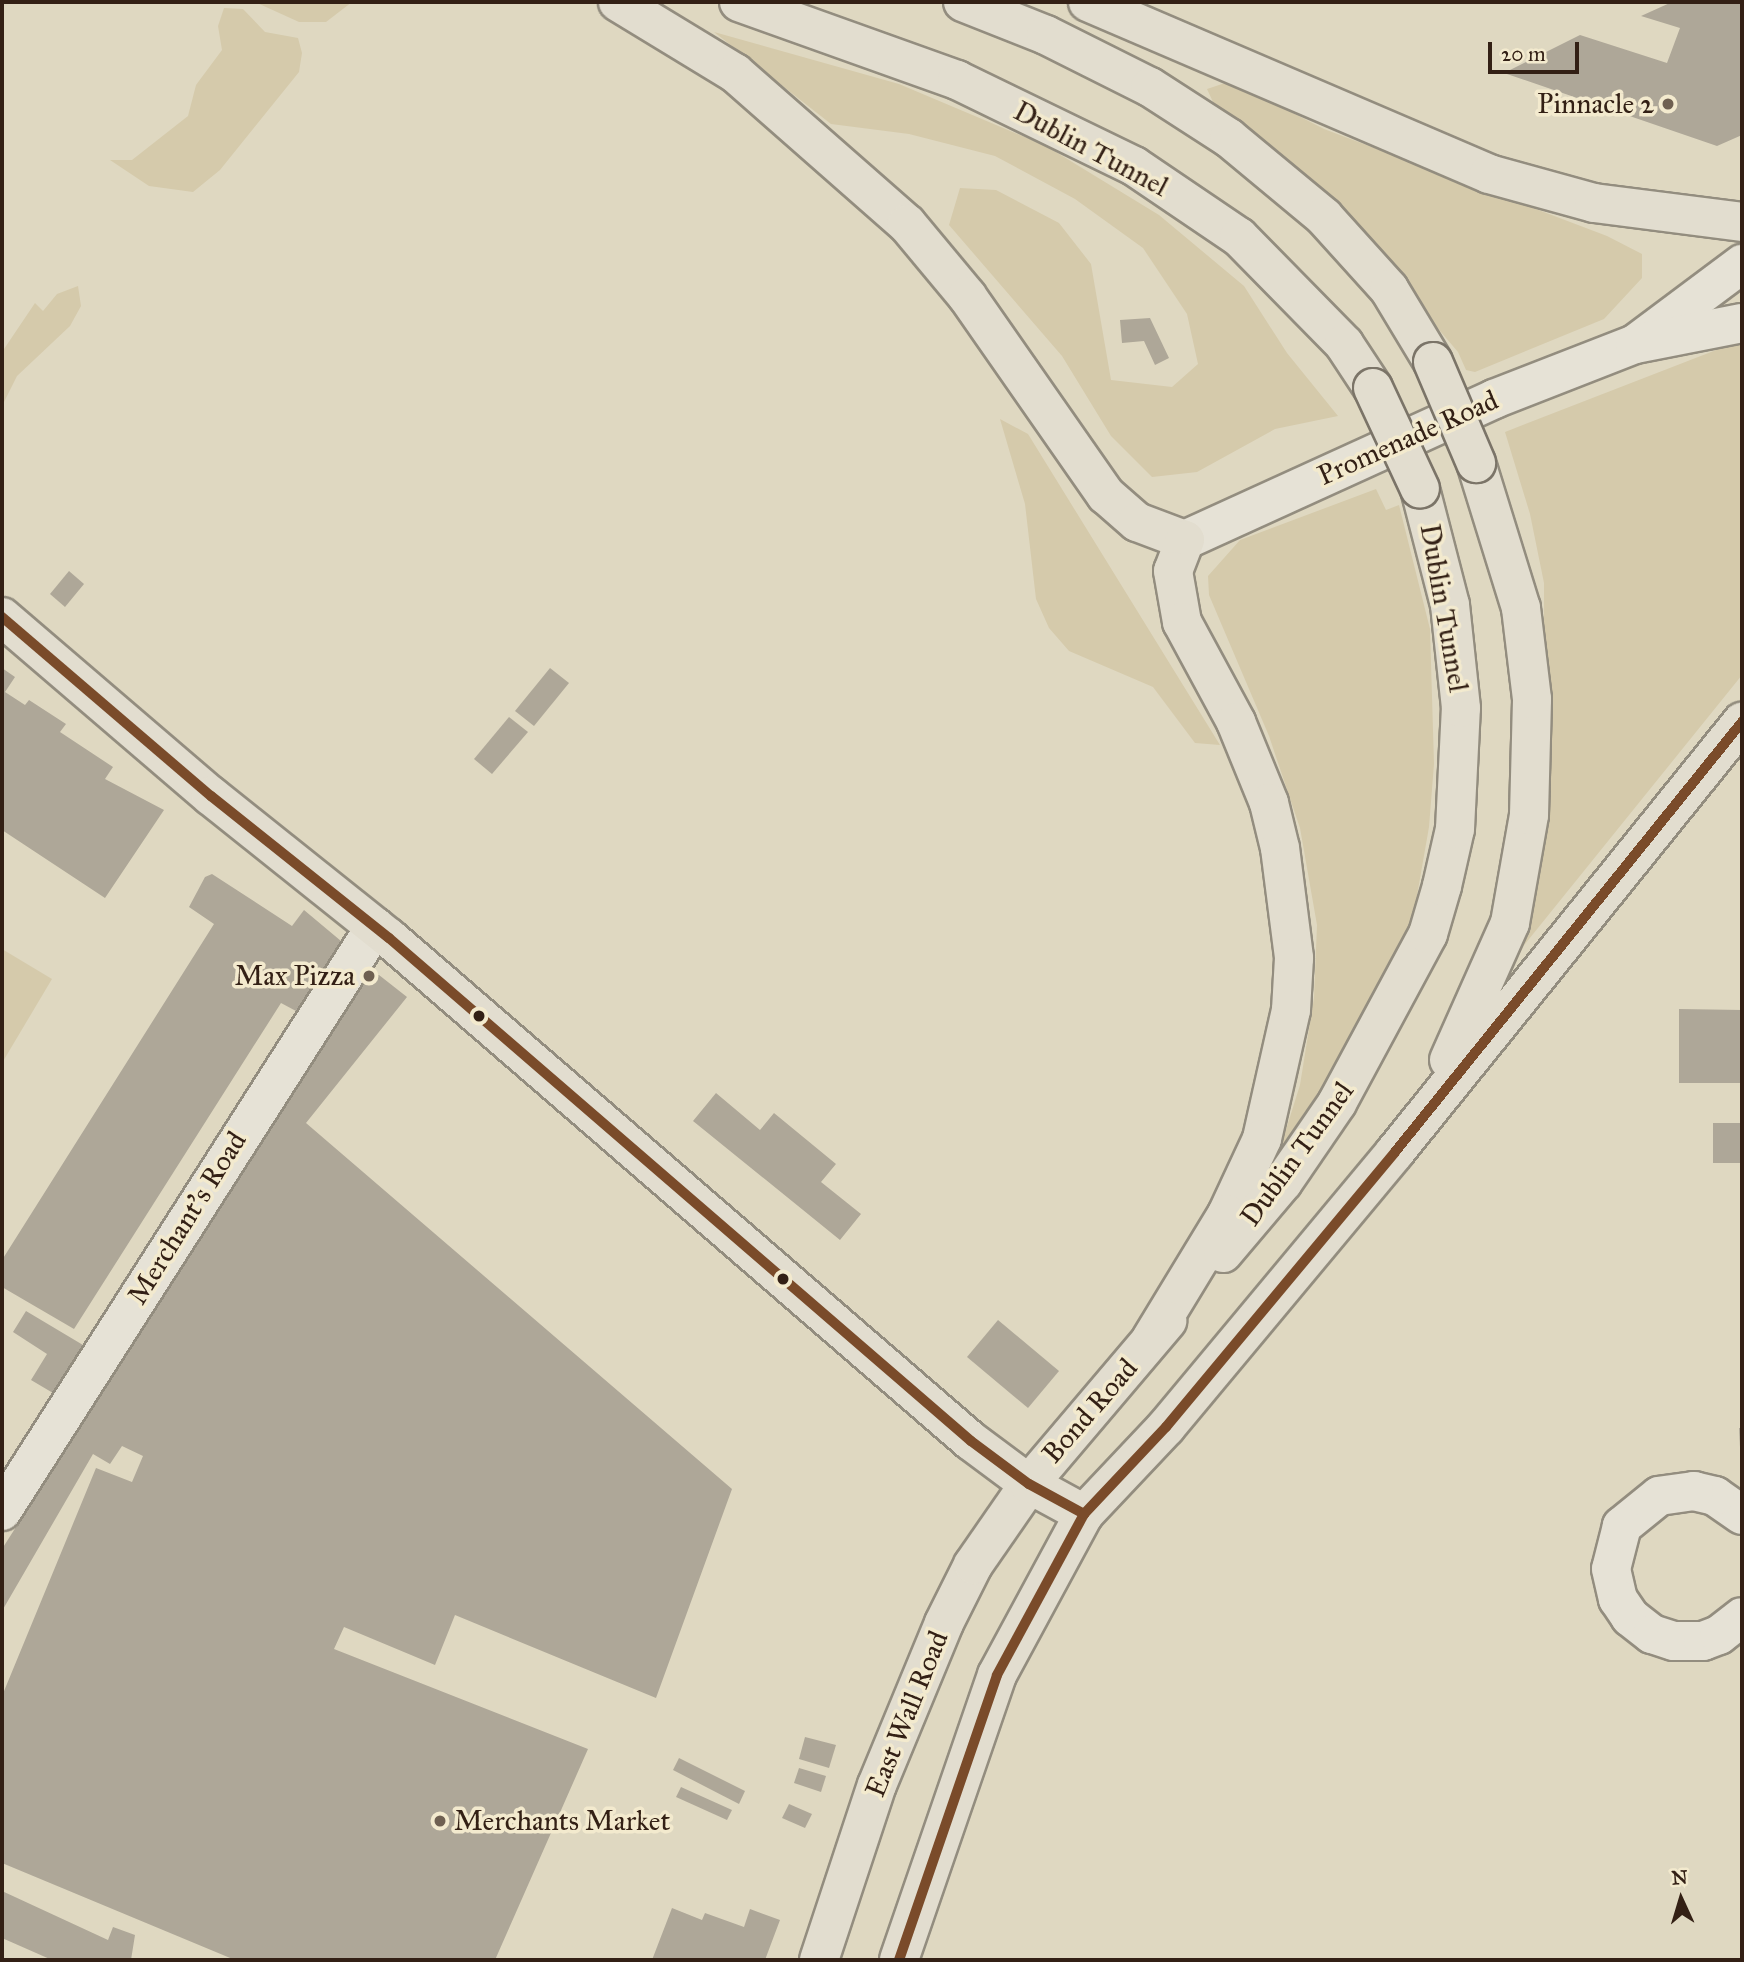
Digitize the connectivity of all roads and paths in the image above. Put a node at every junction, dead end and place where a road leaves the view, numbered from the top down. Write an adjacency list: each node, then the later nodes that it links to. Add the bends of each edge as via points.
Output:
1 (618, 2): 9 (main road, via 735,73 907,224 967,296 1105,495 1137,522)
2 (739, 2): 14 (main road, Dublin Tunnel, bridge, via 957,80 1134,166 1239,237 1344,344 1373,388 1420,489 1450,605 1461,708 1455,829 1428,934 1322,1126 1283,1182)
3 (963, 2): 13 (main road, bridge, via 1046,35 1138,81 1230,138 1324,217 1389,289 1433,362 1476,463 1521,608 1532,699 1529,815 1510,923 1460,1042)
4 (1088, 2): 5 (main road, via 1489,174 1594,203)
5 (1742, 222)
6 (1742, 264): 8 (street, Promenade Road)
7 (1742, 323): 8 (street, Promenade Road)
8 (1634, 344): 9 (street, Promenade Road, via 1494,399)
9 (1185, 540): 14 (main road, via 1173,571 1182,622 1236,722 1269,803 1280,848 1294,958 1289,1022 1262,1139 1227,1214)
10 (2, 617): 12 (main road, via 211,796)
11 (1742, 722): 13 (main road)
12 (375, 927): 15 (main road, via 789,1286 971,1441); 17 (street, Merchant's Road)
13 (1395, 1152): 18 (main road, via 1166,1427)
14 (1152, 1339): 15 (main road, Bond Road)
15 (1029, 1484): 18 (main road); 20 (main road, East Wall Road, via 973,1565 944,1623 877,1785)
16 (1740, 1510): 19 (street, via 1694,1491 1659,1496 1622,1526 1611,1569 1618,1599 1630,1617 1652,1634 1674,1641 1703,1641)
17 (2, 1511)
18 (1084, 1514): 21 (main road, via 997,1675)
19 (1742, 1618)
20 (819, 1960)
21 (900, 1960)

